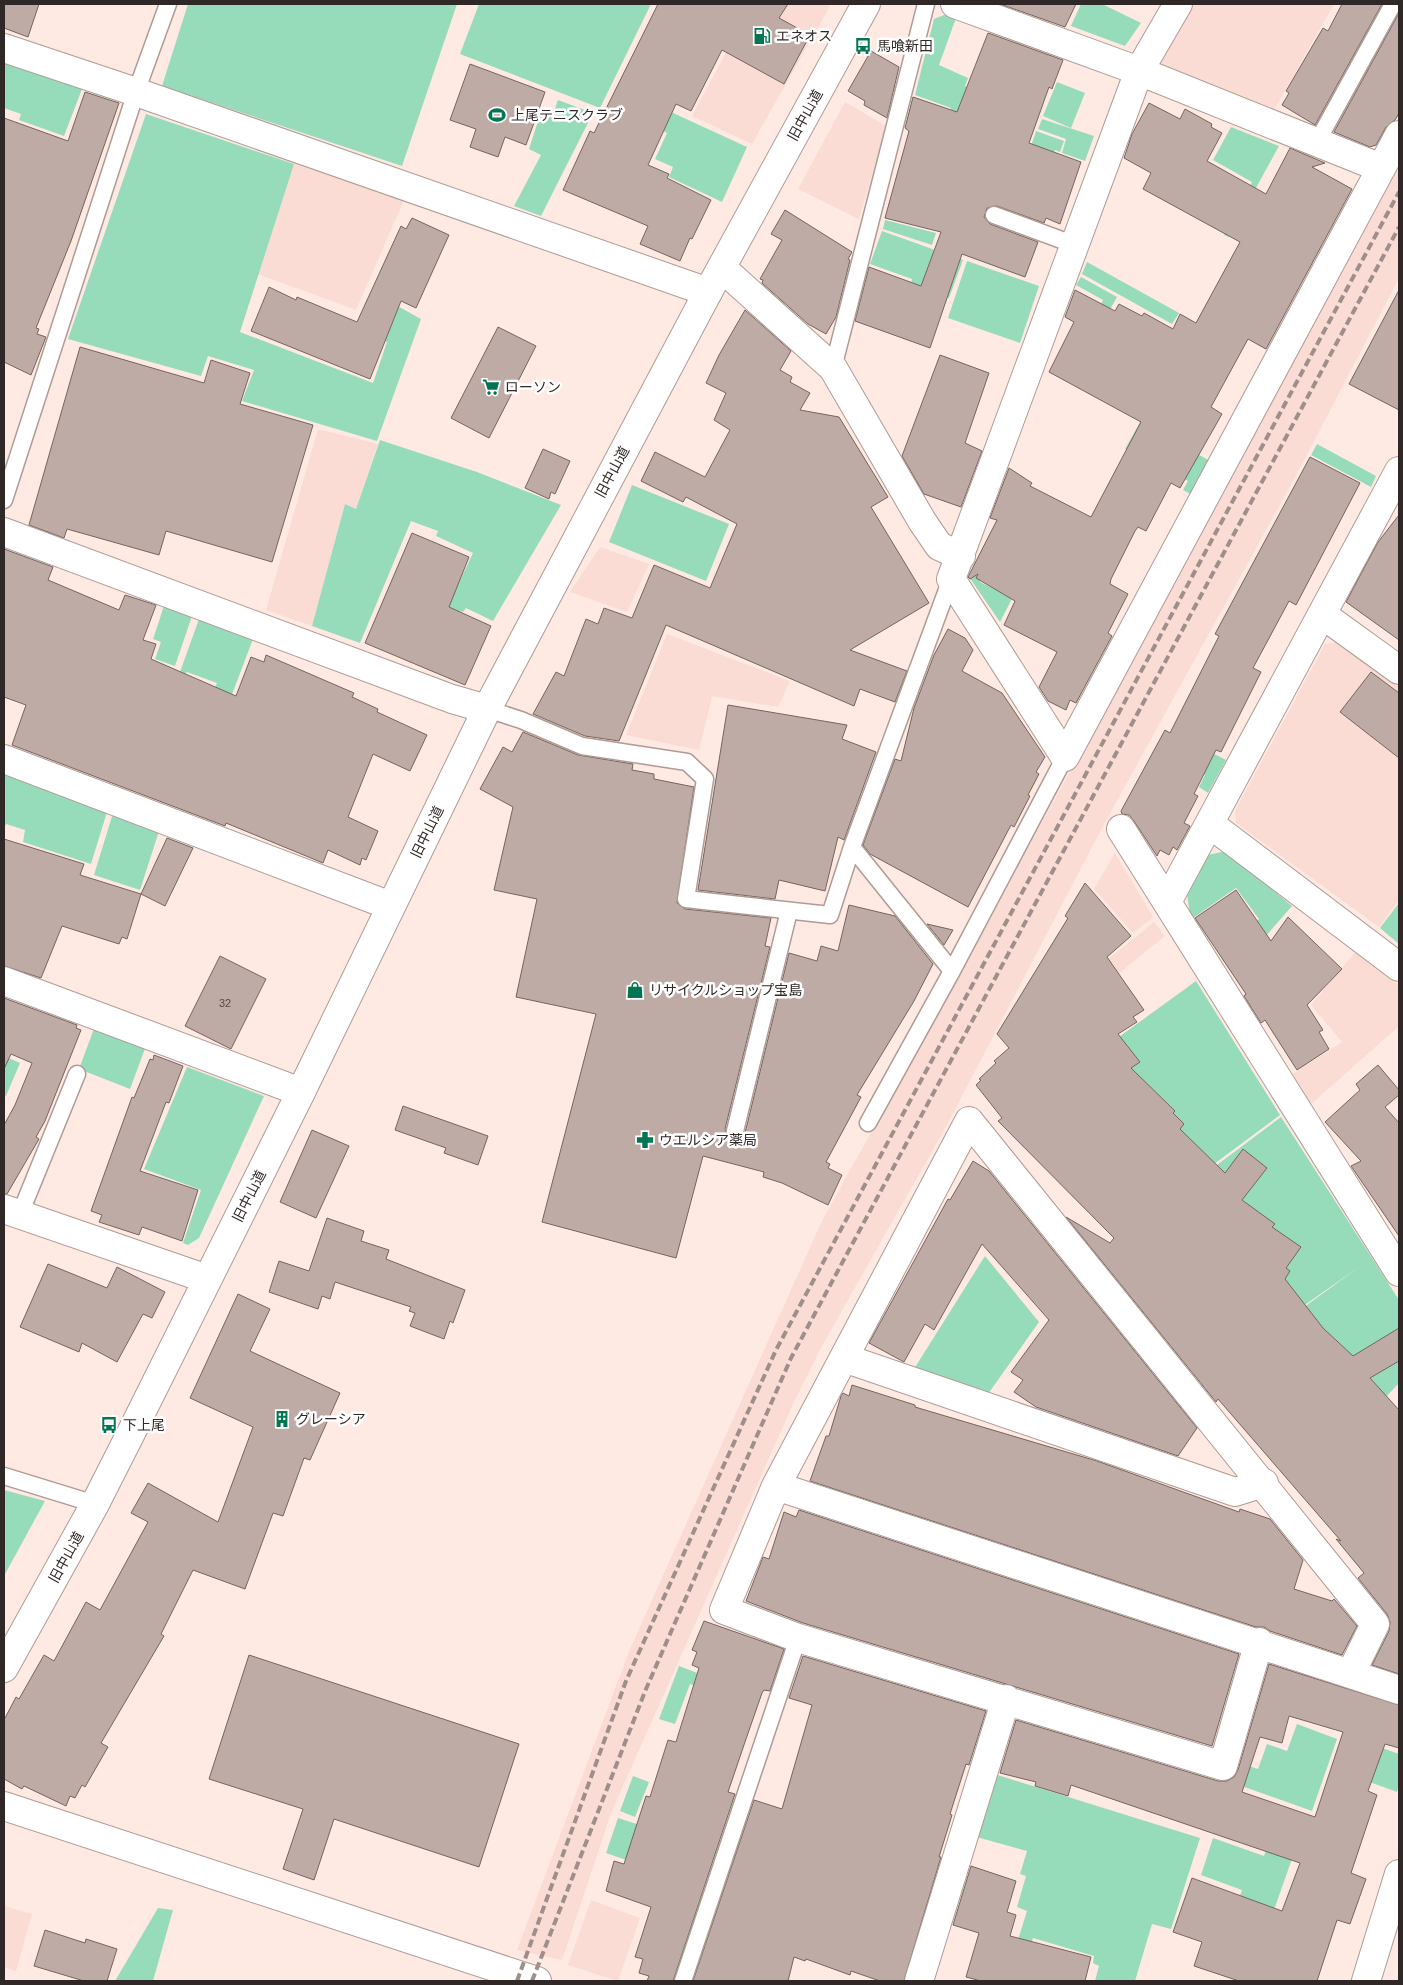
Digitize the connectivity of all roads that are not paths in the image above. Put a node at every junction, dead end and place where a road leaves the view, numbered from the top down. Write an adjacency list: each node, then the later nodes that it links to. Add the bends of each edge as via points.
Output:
1 (168, 4): 9 (lane)
2 (866, 4): 15 (street, 旧中山道)
3 (926, 4): 17 (lane)
4 (955, 4): 8 (street)
5 (1178, 4): 8 (street)
6 (1393, 4): 11 (lane)
7 (4, 48): 9 (street)
8 (1139, 71): 11 (street); 14 (street)
9 (136, 92): 16 (street); 19 (lane)
10 (1399, 135): 12 (street)
11 (1317, 142): 12 (street)
12 (1381, 168): 25 (street)
13 (994, 216): 14 (lane)
14 (1075, 245): 21 (street)
15 (722, 268): 16 (street, 旧中山道); 17 (street)
16 (708, 292): 24 (street, 旧中山道)
17 (833, 368): 21 (street, via 922,521)
18 (1399, 471): 22 (street)
19 (4, 500)
20 (4, 532): 24 (street, via 452,699)
21 (956, 567): 25 (street); 29 (lane)
22 (1323, 615): 23 (street); 27 (street)
23 (1399, 670)
24 (487, 709): 31 (street, 旧中山道); 32 (lane, via 582,746 687,762 705,779 686,899)
25 (1065, 757): 34 (lane)
26 (4, 759): 31 (street)
27 (1210, 824): 30 (street); 33 (street)
28 (1121, 829): 30 (street)
29 (852, 847): 32 (lane, via 830,915); 34 (lane)
30 (1167, 902): 41 (street)
31 (391, 906): 37 (street, 旧中山道)
32 (789, 911): 39 (lane)
33 (1399, 967)
34 (952, 971): 38 (lane)
35 (4, 980): 37 (street)
36 (77, 1074): 40 (lane)
37 (301, 1092): 42 (street, 旧中山道)
38 (868, 1122)
39 (735, 1131)
40 (12, 1211): 42 (street)
41 (1399, 1272)
42 (207, 1279): 47 (street, 旧中山道)
43 (844, 1358): 45 (street, via 1235,1492); 45 (street, via 969,1120); 46 (street)
44 (4, 1476): 47 (lane)
45 (1264, 1483): 51 (street, via 1375,1624)
46 (776, 1486): 48 (street, via 724,1610); 49 (street)
47 (95, 1504): 50 (street, 旧中山道)
48 (798, 1638): 53 (street); 57 (lane)
49 (1259, 1642): 51 (street); 53 (street, via 1223,1766)
50 (4, 1668)
51 (1351, 1673): 52 (street)
52 (1399, 1690)
53 (1006, 1700): 58 (street)
54 (4, 1806): 56 (street)
55 (1399, 1874): 59 (street)
56 (537, 1981)
57 (683, 1981)
58 (919, 1981)
59 (1366, 1981)

